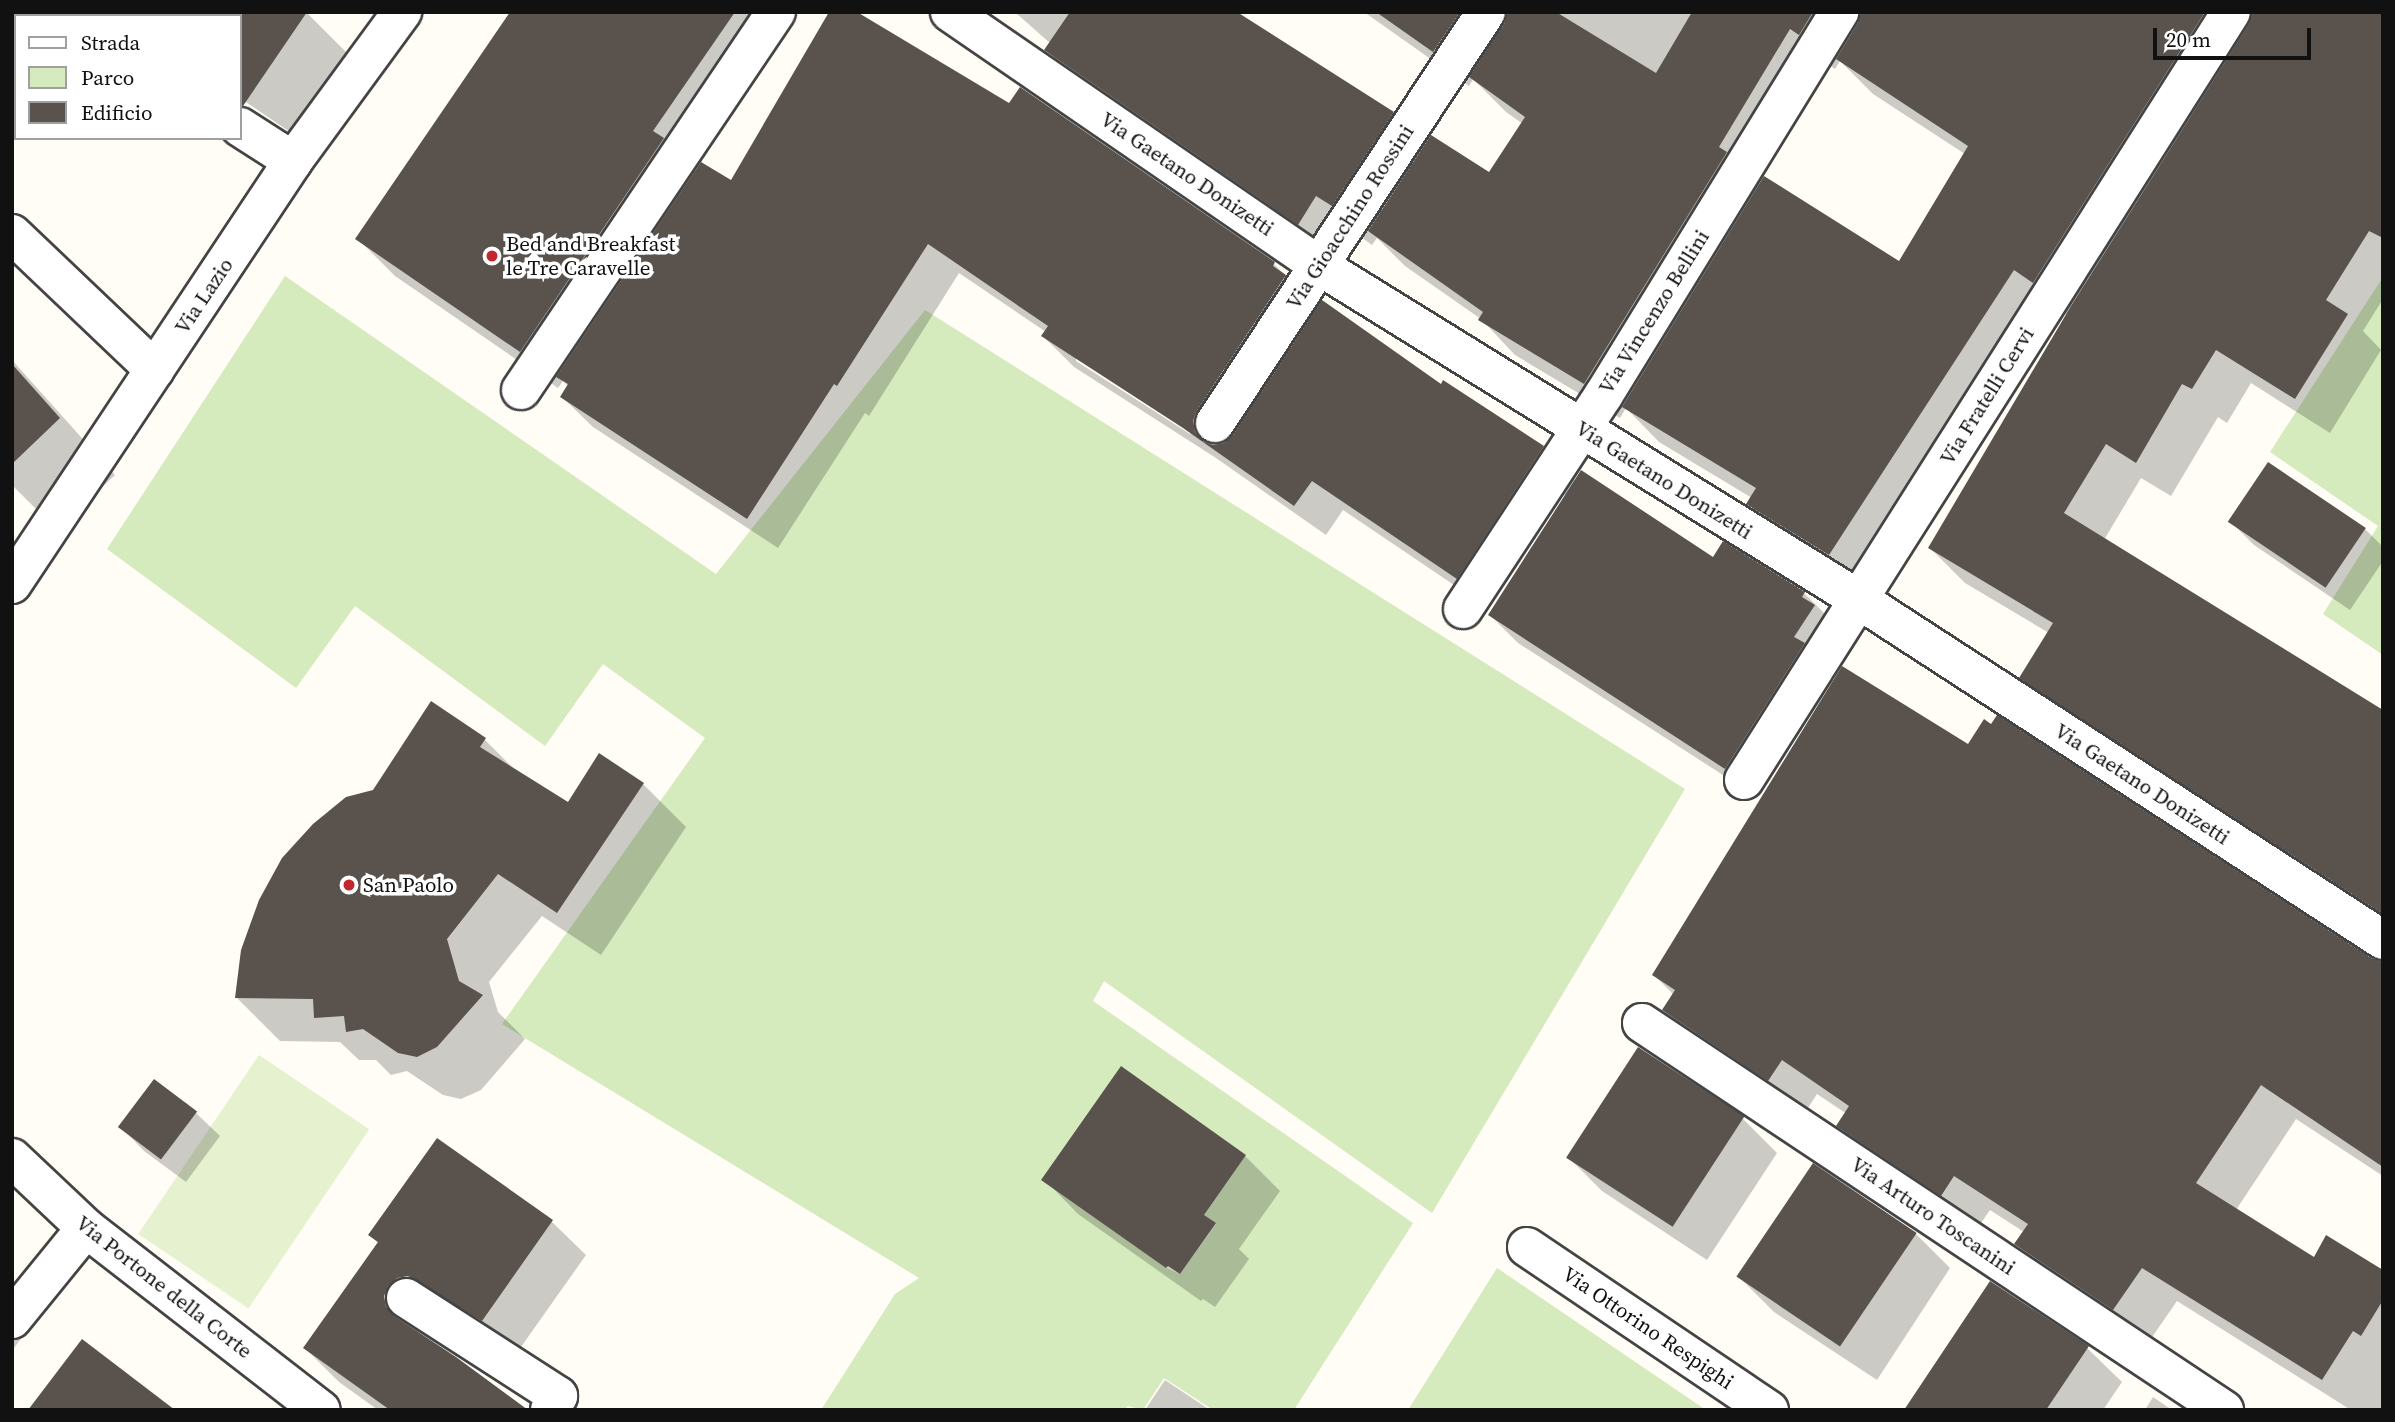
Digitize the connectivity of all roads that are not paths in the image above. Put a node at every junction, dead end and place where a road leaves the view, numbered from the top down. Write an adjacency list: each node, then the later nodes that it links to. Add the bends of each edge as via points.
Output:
1 (402, 12): 8 (street, Via Lazio)
2 (776, 12): 12 (street)
3 (950, 12): 10 (street, Via Gaetano Donizetti)
4 (1486, 12): 10 (street, Via Gioacchino Rossini)
5 (1839, 12): 14 (street, Via Vincenzo Bellini)
6 (2231, 12): 16 (street, Via Fratelli Cervi)
7 (242, 128): 8 (street)
8 (293, 161): 11 (street, Via Lazio)
9 (12, 233): 11 (street)
10 (1318, 265): 13 (street, Via Gioacchino Rossini); 14 (street, Via Gaetano Donizetti)
11 (155, 370): 15 (street, Via Lazio)
12 (521, 390)
13 (1215, 424)
14 (1580, 429): 16 (street, Via Gaetano Donizetti); 17 (street, Via Vincenzo Bellini)
15 (12, 584)
16 (1857, 599): 18 (street, Via Fratelli Cervi); 19 (street, Via Gaetano Donizetti)
17 (1463, 609)
18 (1744, 780)
19 (2383, 940)
20 (1642, 1023): 29 (street, Via Arturo Toscanini)
21 (12, 1158): 22 (street, Via Portone della Corte)
22 (86, 1228): 25 (street); 26 (street, Via Portone della Corte)
23 (1527, 1247): 28 (street, Via Ottorino Respighi)
24 (406, 1298): 27 (street, via 558,1396)
25 (12, 1319)
26 (321, 1410)
27 (550, 1410)
28 (1769, 1410)
29 (2224, 1410)

